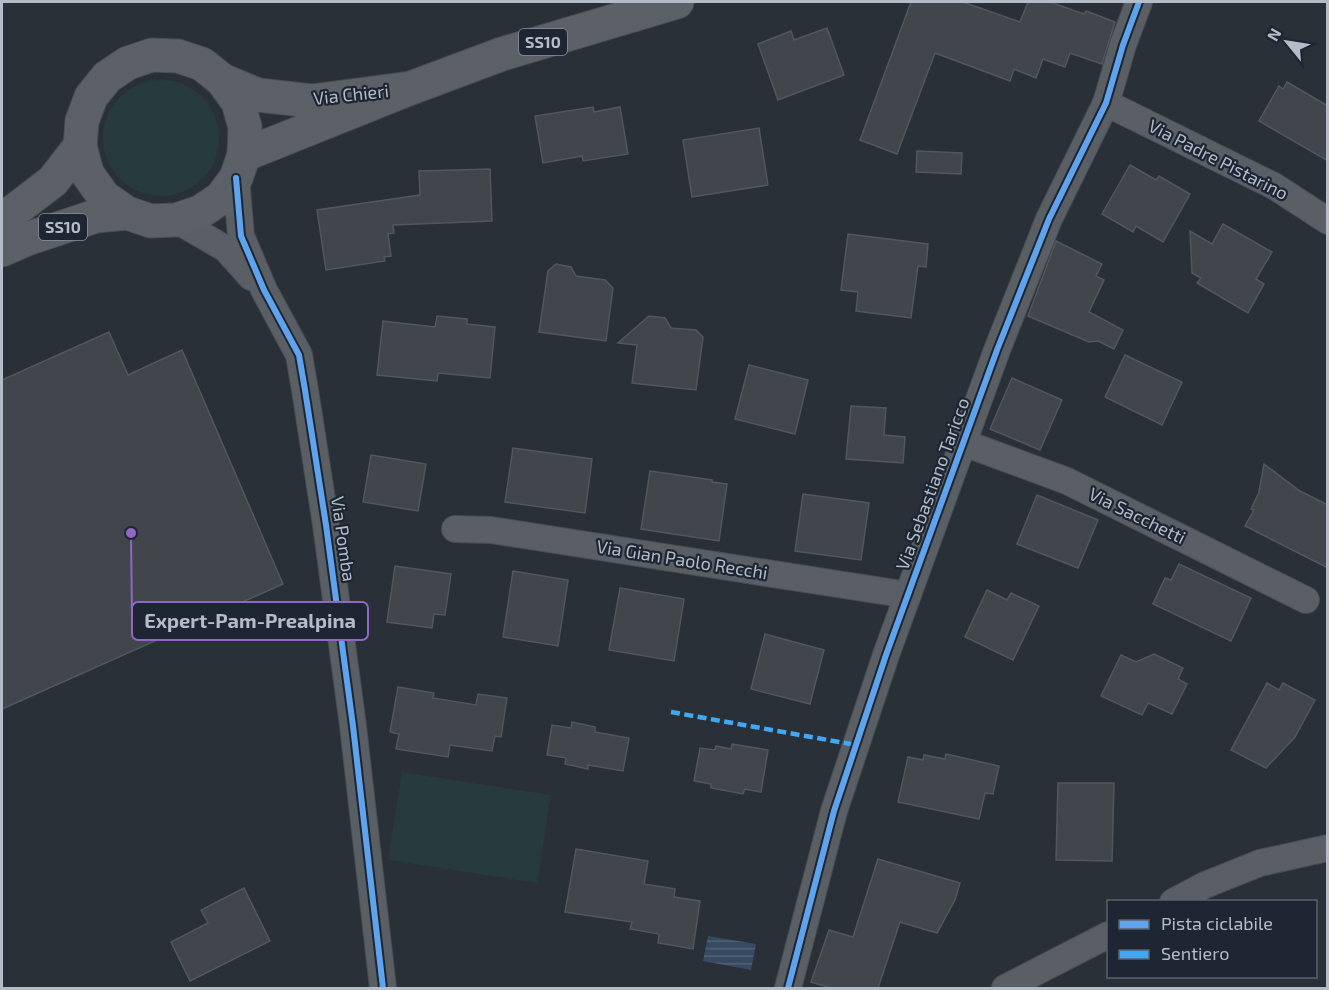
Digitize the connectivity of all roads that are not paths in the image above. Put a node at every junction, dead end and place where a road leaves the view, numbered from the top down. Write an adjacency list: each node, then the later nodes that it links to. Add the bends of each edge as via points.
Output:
1 (677, 2): 4 (main road, SS10, via 502,54)
2 (1140, 2): 5 (street, Via Sebastiano Taricco)
3 (222, 80): 4 (main road, Via Chieri, via 258,95 312,101); 6 (main road, Via Chieri / SS10, via 202,64 178,56 152,55 128,63 106,76 91,97 82,121); 7 (main road, Via Chieri / SS10, via 238,102 245,127)
4 (411, 88): 7 (main road, Via Chieri, via 304,130)
5 (1106, 103): 11 (street, Via Padre Pistarino, via 1274,186); 14 (street, Via Sebastiano Taricco, via 1049,219)
6 (80, 146): 8 (main road, Via Chieri / SS10, via 87,174 104,197); 9 (main road, SS10, via 53,181)
7 (240, 166): 10 (main road, Via Chieri / SS10, via 221,198 200,212); 13 (street, Via Pomba, via 241,236)
8 (127, 213): 10 (main road, Via Chieri / SS10, via 151,220); 12 (main road, Via Chieri / SS10, via 96,216)
9 (2, 220)
10 (177, 220): 13 (street, Via Pomba, via 226,249)
11 (1328, 221)
12 (2, 250)
13 (264, 290): 21 (street, Via Pomba, via 298,356 306,390 351,714)
14 (964, 443): 16 (street, Via Sebastiano Taricco); 17 (street, Via Sacchetti, via 1067,481)
15 (455, 529): 16 (street, Via Gian Paolo Recchi, via 491,530)
16 (908, 595): 22 (street, Via Sebastiano Taricco, via 834,811)
17 (1306, 600)
18 (1328, 848): 19 (street, via 1260,862)
19 (1177, 900)
20 (1107, 936): 23 (street)
21 (383, 988)
22 (788, 988)
23 (1005, 988)

